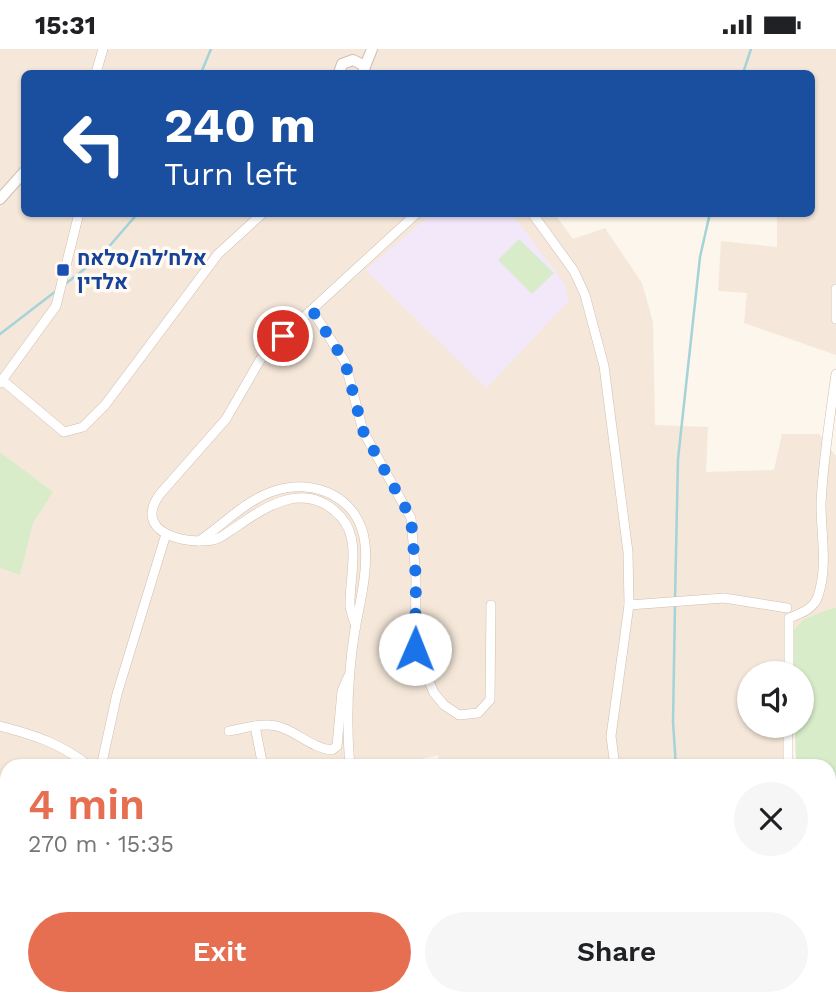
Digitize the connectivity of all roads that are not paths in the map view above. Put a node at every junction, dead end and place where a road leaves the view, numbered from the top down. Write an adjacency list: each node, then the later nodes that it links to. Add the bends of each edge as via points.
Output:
1 (103, 49): 5 (street)
2 (364, 49): 4 (street)
3 (372, 49): 7 (street)
4 (340, 69): 6 (street, via 356,61)
5 (97, 70)
6 (364, 70)
7 (365, 70)
8 (21, 175): 9 (street)
9 (0, 199)
10 (78, 217): 18 (street, via 55,306)
11 (259, 217): 18 (street, via 218,254 83,428 64,432)
12 (413, 217): 15 (street)
13 (535, 217): 21 (street, via 574,271 604,366 628,552)
14 (836, 289): 16 (street)
15 (312, 310): 19 (street, via 260,361 226,419 155,501 151,516); 20 (street, via 345,362 363,431 411,518 415,649 434,693 459,715 478,713 490,700)
16 (836, 319)
17 (836, 374): 23 (street, via 821,503 822,570 817,599 806,611 789,618)
18 (1, 381)
19 (166, 534): 24 (street, via 217,540 286,499 302,498 331,508 347,526 353,558 350,608 356,627); 30 (street, via 117,694)
20 (491, 605)
21 (629, 605): 22 (street, via 724,598); 33 (street, via 611,736)
22 (787, 608)
23 (789, 661)
24 (352, 669): 26 (street, via 342,691 337,746 332,750 314,746 282,728); 32 (street)
25 (0, 726): 29 (street, via 42,737)
26 (255, 726): 27 (street); 31 (street)
27 (229, 731)
28 (789, 738): 34 (street)
29 (80, 759)
30 (103, 759)
31 (261, 759)
32 (349, 759)
33 (614, 759)
34 (788, 759)

